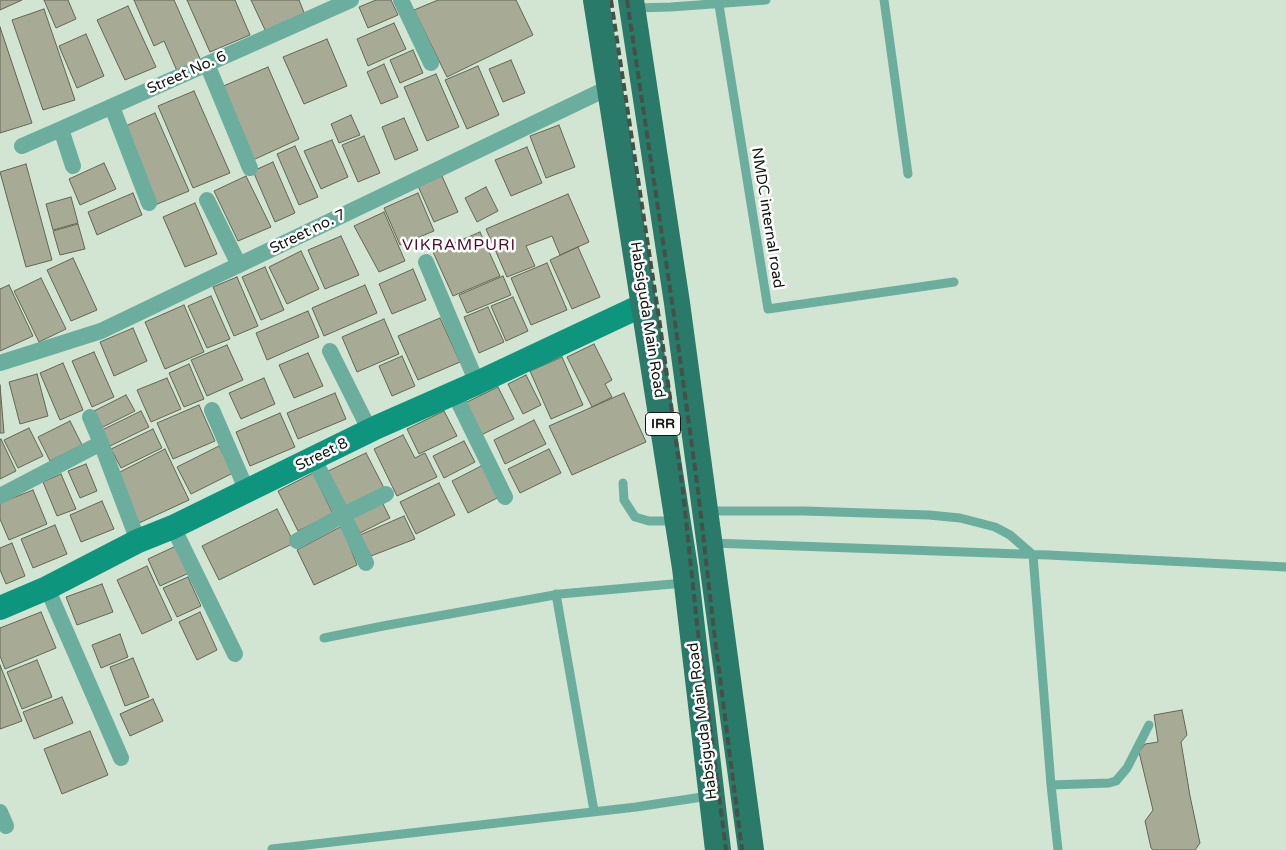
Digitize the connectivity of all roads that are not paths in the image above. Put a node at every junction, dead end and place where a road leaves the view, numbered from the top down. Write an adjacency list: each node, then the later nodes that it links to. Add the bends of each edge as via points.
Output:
1 (351, 0): 9 (street, Street No. 6)
2 (401, 0): 8 (street)
3 (596, 0): 10 (main road, Habsiguda Main Road / IRR)
4 (766, 0): 7 (lane)
5 (884, 0): 16 (lane)
6 (632, 4): 7 (lane, via 671,8); 37 (main road, Habsiguda Main Road / IRR)
7 (719, 5): 21 (lane, NMDC internal road, via 768,308)
8 (431, 63)
9 (207, 64): 11 (street, Street No. 6); 15 (street)
10 (610, 87): 20 (street, Street no. 7); 22 (main road, Habsiguda Main Road / IRR)
11 (112, 107): 12 (street, Street No. 6); 18 (street)
12 (61, 130): 13 (street, Street No. 6); 14 (street)
13 (22, 146)
14 (73, 166)
15 (250, 168)
16 (908, 174)
17 (207, 200): 20 (street)
18 (148, 203)
19 (426, 262): 25 (street)
20 (239, 265): 24 (street, Street no. 7, via 101,331)
21 (954, 282)
22 (645, 304): 25 (street, Street 8); 39 (main road, Habsiguda Main Road / IRR)
23 (330, 351): 29 (street)
24 (0, 362)
25 (477, 382): 26 (street, Street 8)
26 (454, 393): 29 (street, Street 8); 36 (street)
27 (212, 410): 33 (street)
28 (90, 417): 30 (street)
29 (370, 431): 31 (street, Street 8)
30 (101, 443): 35 (street); 42 (street)
31 (314, 458): 33 (street, Street 8); 38 (street)
32 (622, 483): 39 (lane, via 624,500 635,517 649,521)
33 (247, 491): 40 (street, Street 8)
34 (386, 494): 38 (street)
35 (0, 496)
36 (505, 497)
37 (705, 511): 43 (main road, Habsiguda Main Road / IRR); 44 (lane, via 929,514 960,518 1004,531)
38 (344, 515): 41 (street); 45 (street)
39 (678, 521): 47 (main road, Habsiguda Main Road / IRR)
40 (173, 527): 42 (street, Street 8); 52 (street)
41 (297, 541)
42 (138, 542): 48 (street, Street 8)
43 (710, 542): 44 (lane); 60 (main road, Habsiguda Main Road / IRR)
44 (1033, 555): 46 (lane); 55 (lane)
45 (366, 563)
46 (1286, 568)
47 (686, 583): 49 (lane); 56 (main road, Habsiguda Main Road / IRR)
48 (47, 588): 50 (street, Street 8); 54 (street)
49 (556, 594): 51 (lane); 57 (lane)
50 (0, 608)
51 (324, 638)
52 (235, 654)
53 (1150, 725): 55 (lane, via 1128,768 1116,781)
54 (121, 758)
55 (1051, 785): 61 (lane)
56 (712, 796): 57 (lane); 59 (main road, Habsiguda Main Road / IRR)
57 (594, 812): 58 (lane)
58 (272, 849)
59 (718, 850)
60 (751, 850)
61 (1058, 850)

